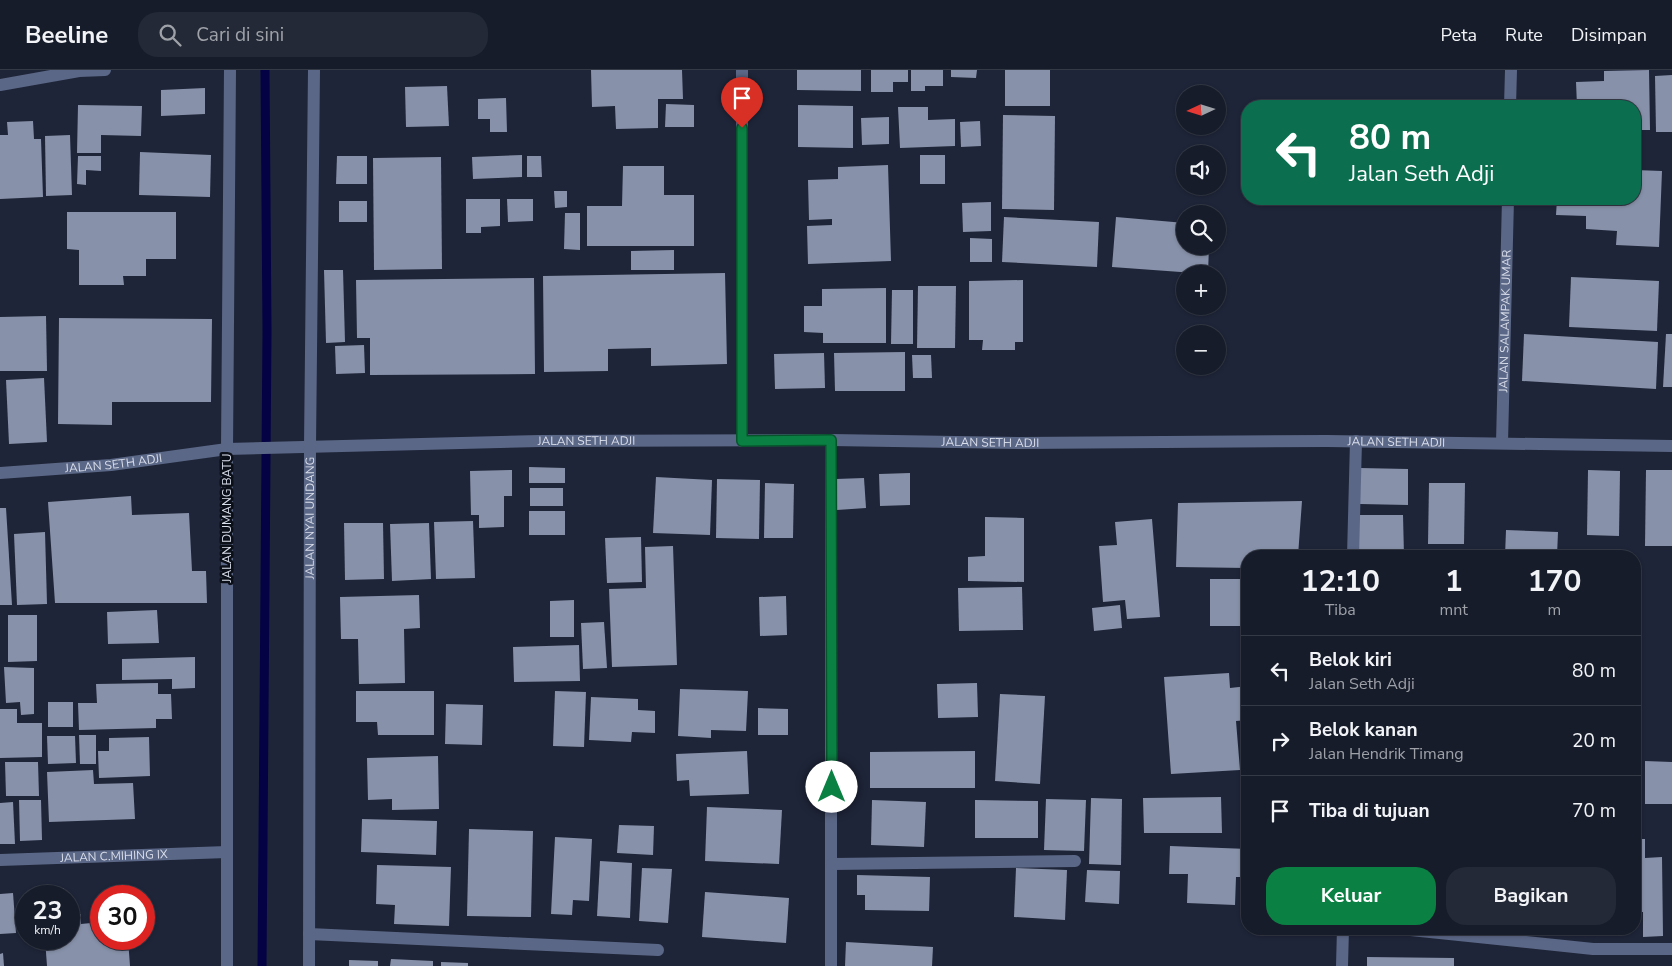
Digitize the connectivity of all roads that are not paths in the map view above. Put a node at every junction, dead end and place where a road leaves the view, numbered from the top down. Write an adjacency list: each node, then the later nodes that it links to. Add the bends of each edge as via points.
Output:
1 (106, 70): 6 (street, via 79,71)
2 (230, 70): 15 (street, JALAN DUMANG BATU)
3 (314, 70): 13 (street, JALAN NYAI UNDANG)
4 (742, 70): 10 (street)
5 (1511, 70): 7 (street)
6 (0, 86)
7 (1510, 100)
8 (1508, 205): 12 (street, JALAN SALAMPAK UMAR)
9 (831, 440): 10 (street, JALAN SETH ADJI); 11 (street, JALAN SETH ADJI, via 1019,443); 21 (street)
10 (742, 441): 13 (street, JALAN SETH ADJI)
11 (1356, 441): 12 (street, JALAN SETH ADJI); 17 (street)
12 (1502, 443): 14 (street, JALAN SETH ADJI)
13 (305, 446): 15 (street, JALAN SETH ADJI); 22 (street, JALAN NYAI UNDANG)
14 (1672, 446)
15 (227, 449): 16 (street, JALAN SETH ADJI, via 111,464); 18 (street, JALAN DUMANG BATU)
16 (0, 473)
17 (1353, 550)
18 (227, 852): 19 (street, JALAN C.MIHING IX); 27 (street, JALAN DUMANG BATU)
19 (0, 860)
20 (1075, 861): 21 (street)
21 (832, 864): 29 (street)
22 (309, 934): 26 (street); 28 (street, JALAN NYAI UNDANG)
23 (1343, 935): 30 (street)
24 (1459, 935): 25 (street, via 1594,949)
25 (1672, 949)
26 (658, 950)
27 (227, 966)
28 (309, 966)
29 (831, 966)
30 (1342, 966)

